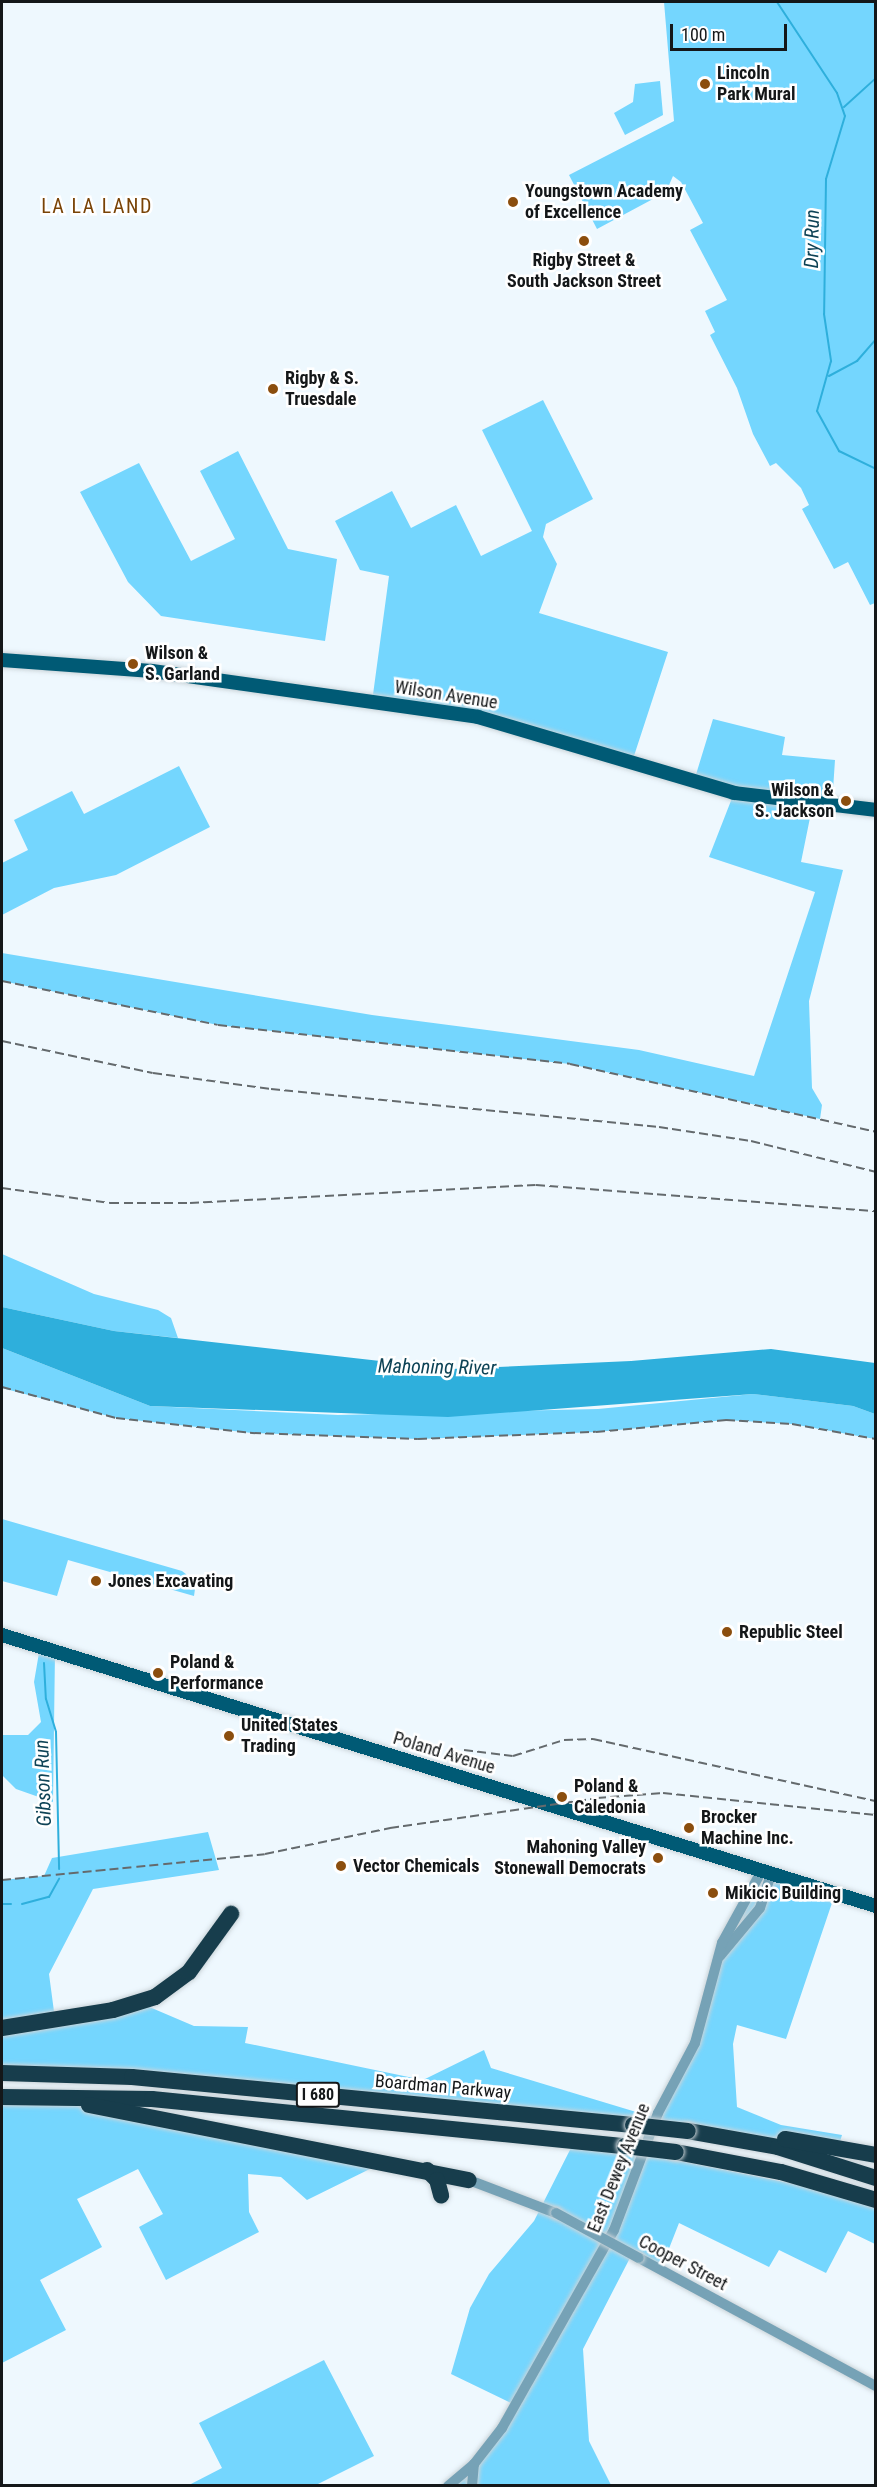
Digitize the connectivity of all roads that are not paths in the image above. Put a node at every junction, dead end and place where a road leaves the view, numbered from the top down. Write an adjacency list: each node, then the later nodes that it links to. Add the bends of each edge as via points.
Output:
1 (2, 660): 2 (main road, Wilson Avenue, via 152,671 478,717 734,793)
2 (876, 810)
3 (2, 1635): 4 (main road, Poland Avenue)
4 (766, 1874): 5 (main road, Poland Avenue); 7 (street, East Dewey Avenue, via 725,1935); 7 (street, via 760,1908)
5 (876, 1906)
6 (231, 1914): 8 (highway, via 189,1972 155,1997 113,2010)
7 (717, 1962): 20 (street, East Dewey Avenue, via 695,2043 658,2112 614,2230 502,2428)
8 (2, 2028)
9 (2, 2073): 12 (highway, Boardman Parkway / I 680, bridge, via 132,2077)
10 (2, 2097): 11 (highway, I 680)
11 (23, 2097): 14 (highway); 18 (highway, I 680, bridge, via 152,2099 676,2152 781,2172)
12 (696, 2132): 13 (highway, via 787,2140); 15 (highway, Boardman Parkway / I 680, via 778,2147)
13 (876, 2155)
14 (427, 2170): 16 (highway); 17 (highway, via 438,2183)
15 (876, 2178)
16 (469, 2180): 19 (street, Cooper Street, bridge, via 555,2213)
17 (441, 2195)
18 (876, 2200)
19 (876, 2386)
20 (474, 2464): 21 (street, East Dewey Avenue); 22 (street)
21 (452, 2484)
22 (472, 2486)

